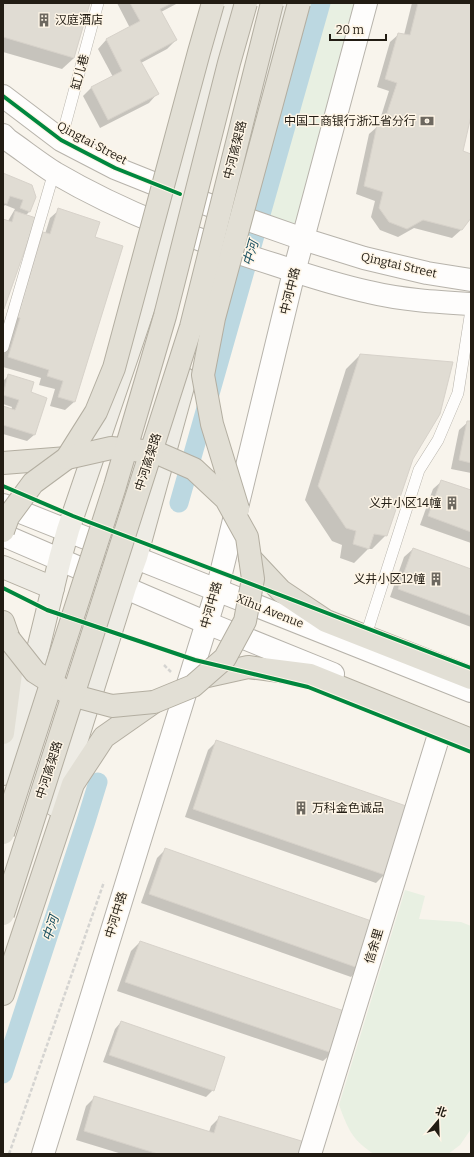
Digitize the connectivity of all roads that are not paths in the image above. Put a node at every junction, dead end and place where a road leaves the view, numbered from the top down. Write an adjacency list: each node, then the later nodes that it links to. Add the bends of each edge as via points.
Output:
1 (98, 3): 11 (lane, 缸儿巷)
2 (213, 3): 23 (highway, bridge, via 114,368 96,412)
3 (233, 3): 13 (main road)
4 (246, 3): 48 (highway, 中河高架路, bridge, via 166,316 115,486)
5 (272, 3): 49 (highway, 中河高架路, bridge, via 191,327)
6 (286, 3): 14 (main road, via 268,68)
7 (299, 3): 29 (highway, bridge, via 214,318 203,375 212,424)
8 (366, 3): 16 (street, 中河中路)
9 (3, 96): 11 (street, Qingtai Street)
10 (3, 135): 12 (street)
11 (61, 140): 13 (street, Qingtai Street, via 115,168)
12 (54, 172): 15 (street, via 111,203); 22 (lane)
13 (180, 194): 14 (street, Qingtai Street); 15 (main road)
14 (238, 216): 16 (street, Qingtai Street); 17 (main road)
15 (170, 230): 17 (street); 26 (main road)
16 (296, 236): 18 (street, 中河中路); 19 (street, Qingtai Street, via 364,258 427,273)
17 (228, 251): 18 (street); 30 (main road)
18 (286, 269): 20 (street, via 369,292 425,301); 35 (street, 中河中路)
19 (471, 280)
20 (471, 304)
21 (471, 310): 37 (lane, via 458,393 438,440 420,470)
22 (3, 346)
23 (67, 458): 24 (highway); 27 (highway, bridge, via 33,483 8,517); 29 (highway, bridge, via 111,448 155,452 194,469 226,499)
24 (3, 463)
25 (3, 505): 26 (street, Xihu Avenue)
26 (68, 530): 30 (street, Xihu Avenue); 31 (main road)
27 (3, 531)
28 (3, 535): 31 (street)
29 (248, 548): 39 (highway, bridge, via 253,579 245,621 225,658); 40 (highway, via 281,591 326,621)
30 (136, 557): 33 (main road); 35 (street, Xihu Avenue)
31 (60, 559): 33 (street); 34 (main road)
32 (3, 567): 34 (main road)
33 (125, 587): 36 (street); 50 (main road)
34 (53, 588): 47 (main road, via 23,711)
35 (217, 590): 36 (street, 中河中路); 41 (street, Xihu Avenue)
36 (207, 623): 43 (street); 52 (street, 中河中路)
37 (368, 629)
38 (6, 630): 42 (highway, bridge, via 35,672 71,695 112,706); 44 (highway, via 13,658)
39 (203, 677): 42 (highway, bridge, via 193,686); 46 (highway, via 248,667 310,675)
40 (471, 678)
41 (471, 691)
42 (154, 702): 51 (highway, via 104,737 74,784)
43 (471, 730)
44 (3, 733)
45 (438, 738): 53 (street, 信余里)
46 (471, 740)
47 (3, 774)
48 (3, 833)
49 (3, 914)
50 (3, 961)
51 (3, 994)
52 (43, 1154)
53 (310, 1154)

